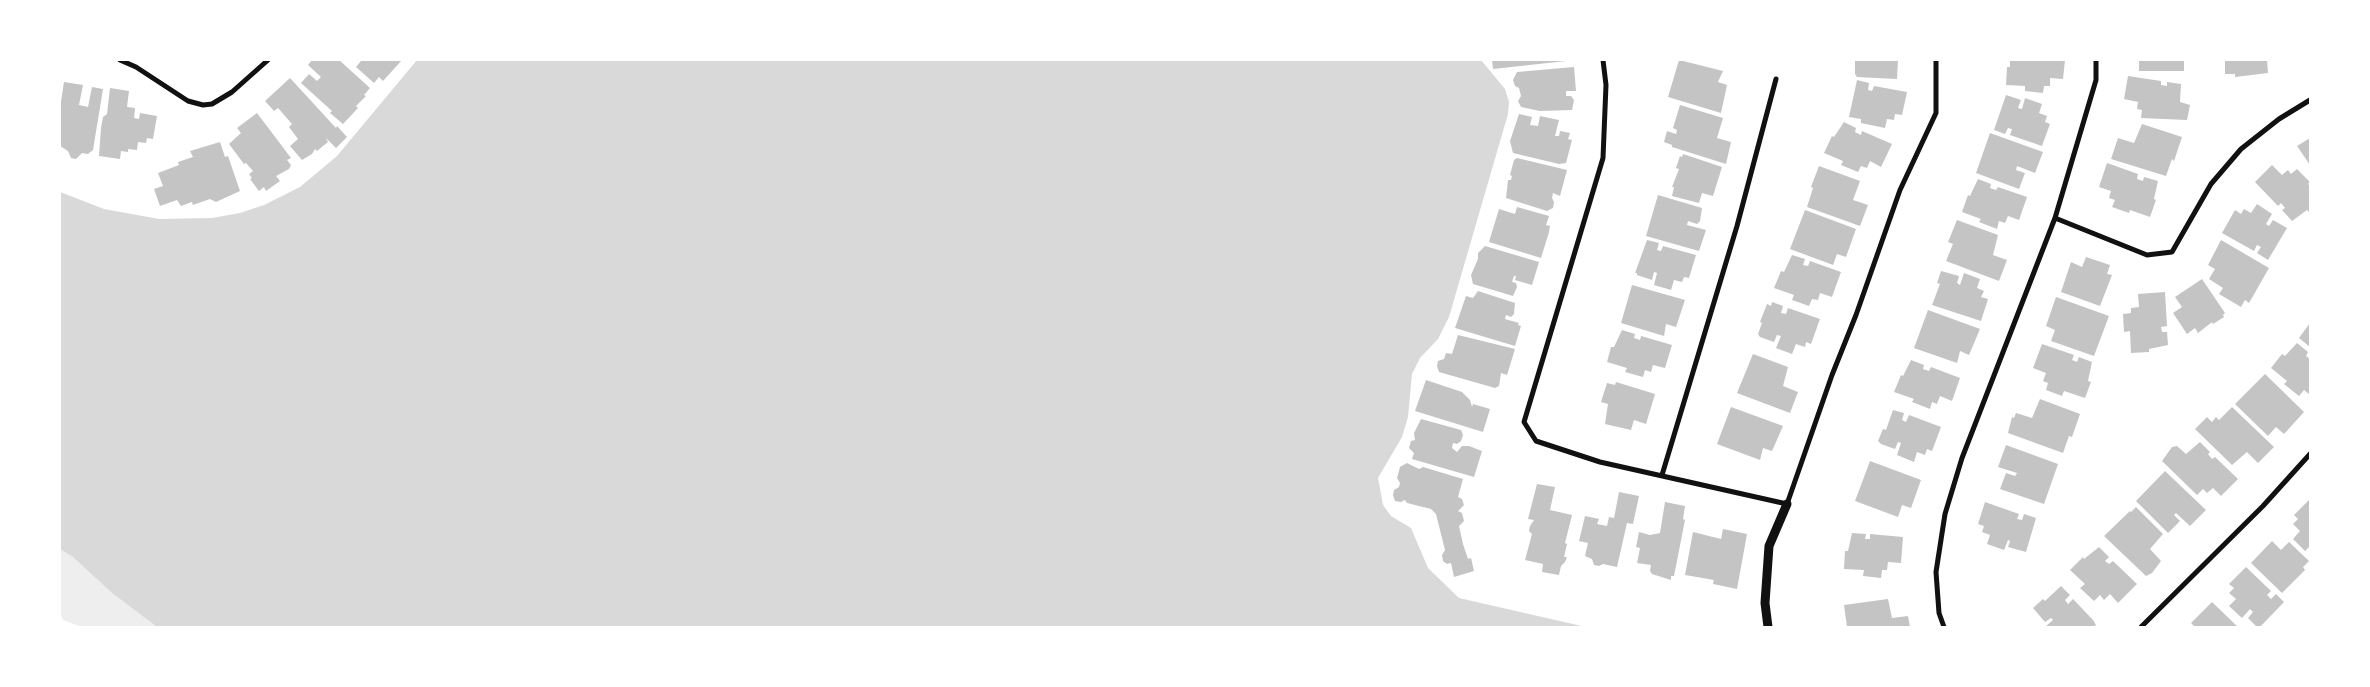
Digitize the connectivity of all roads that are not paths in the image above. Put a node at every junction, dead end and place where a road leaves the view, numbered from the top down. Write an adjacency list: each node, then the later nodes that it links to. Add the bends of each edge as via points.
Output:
1 (120, 60): 2 (street, via 136,66 188,101 203,105 212,104 232,92)
2 (268, 60)
3 (1603, 60): 10 (street, via 1606,85 1603,158 1524,422 1536,441 1600,462)
4 (1936, 60): 11 (street, via 1936,113 1900,190)
5 (2096, 60): 8 (street, via 2096,80)
6 (1776, 79): 10 (street, via 1737,226)
7 (2310, 100): 8 (street, via 2241,149 2211,184 2172,252 2147,254)
8 (2055, 218): 13 (street, via 1962,458 1945,514 1936,572 1939,613)
9 (2310, 454): 14 (street, via 2263,506)
10 (1662, 475): 11 (street)
11 (1787, 504): 12 (street, via 1769,546 1765,603)
12 (1768, 627)
13 (1944, 627)
14 (2141, 627)

